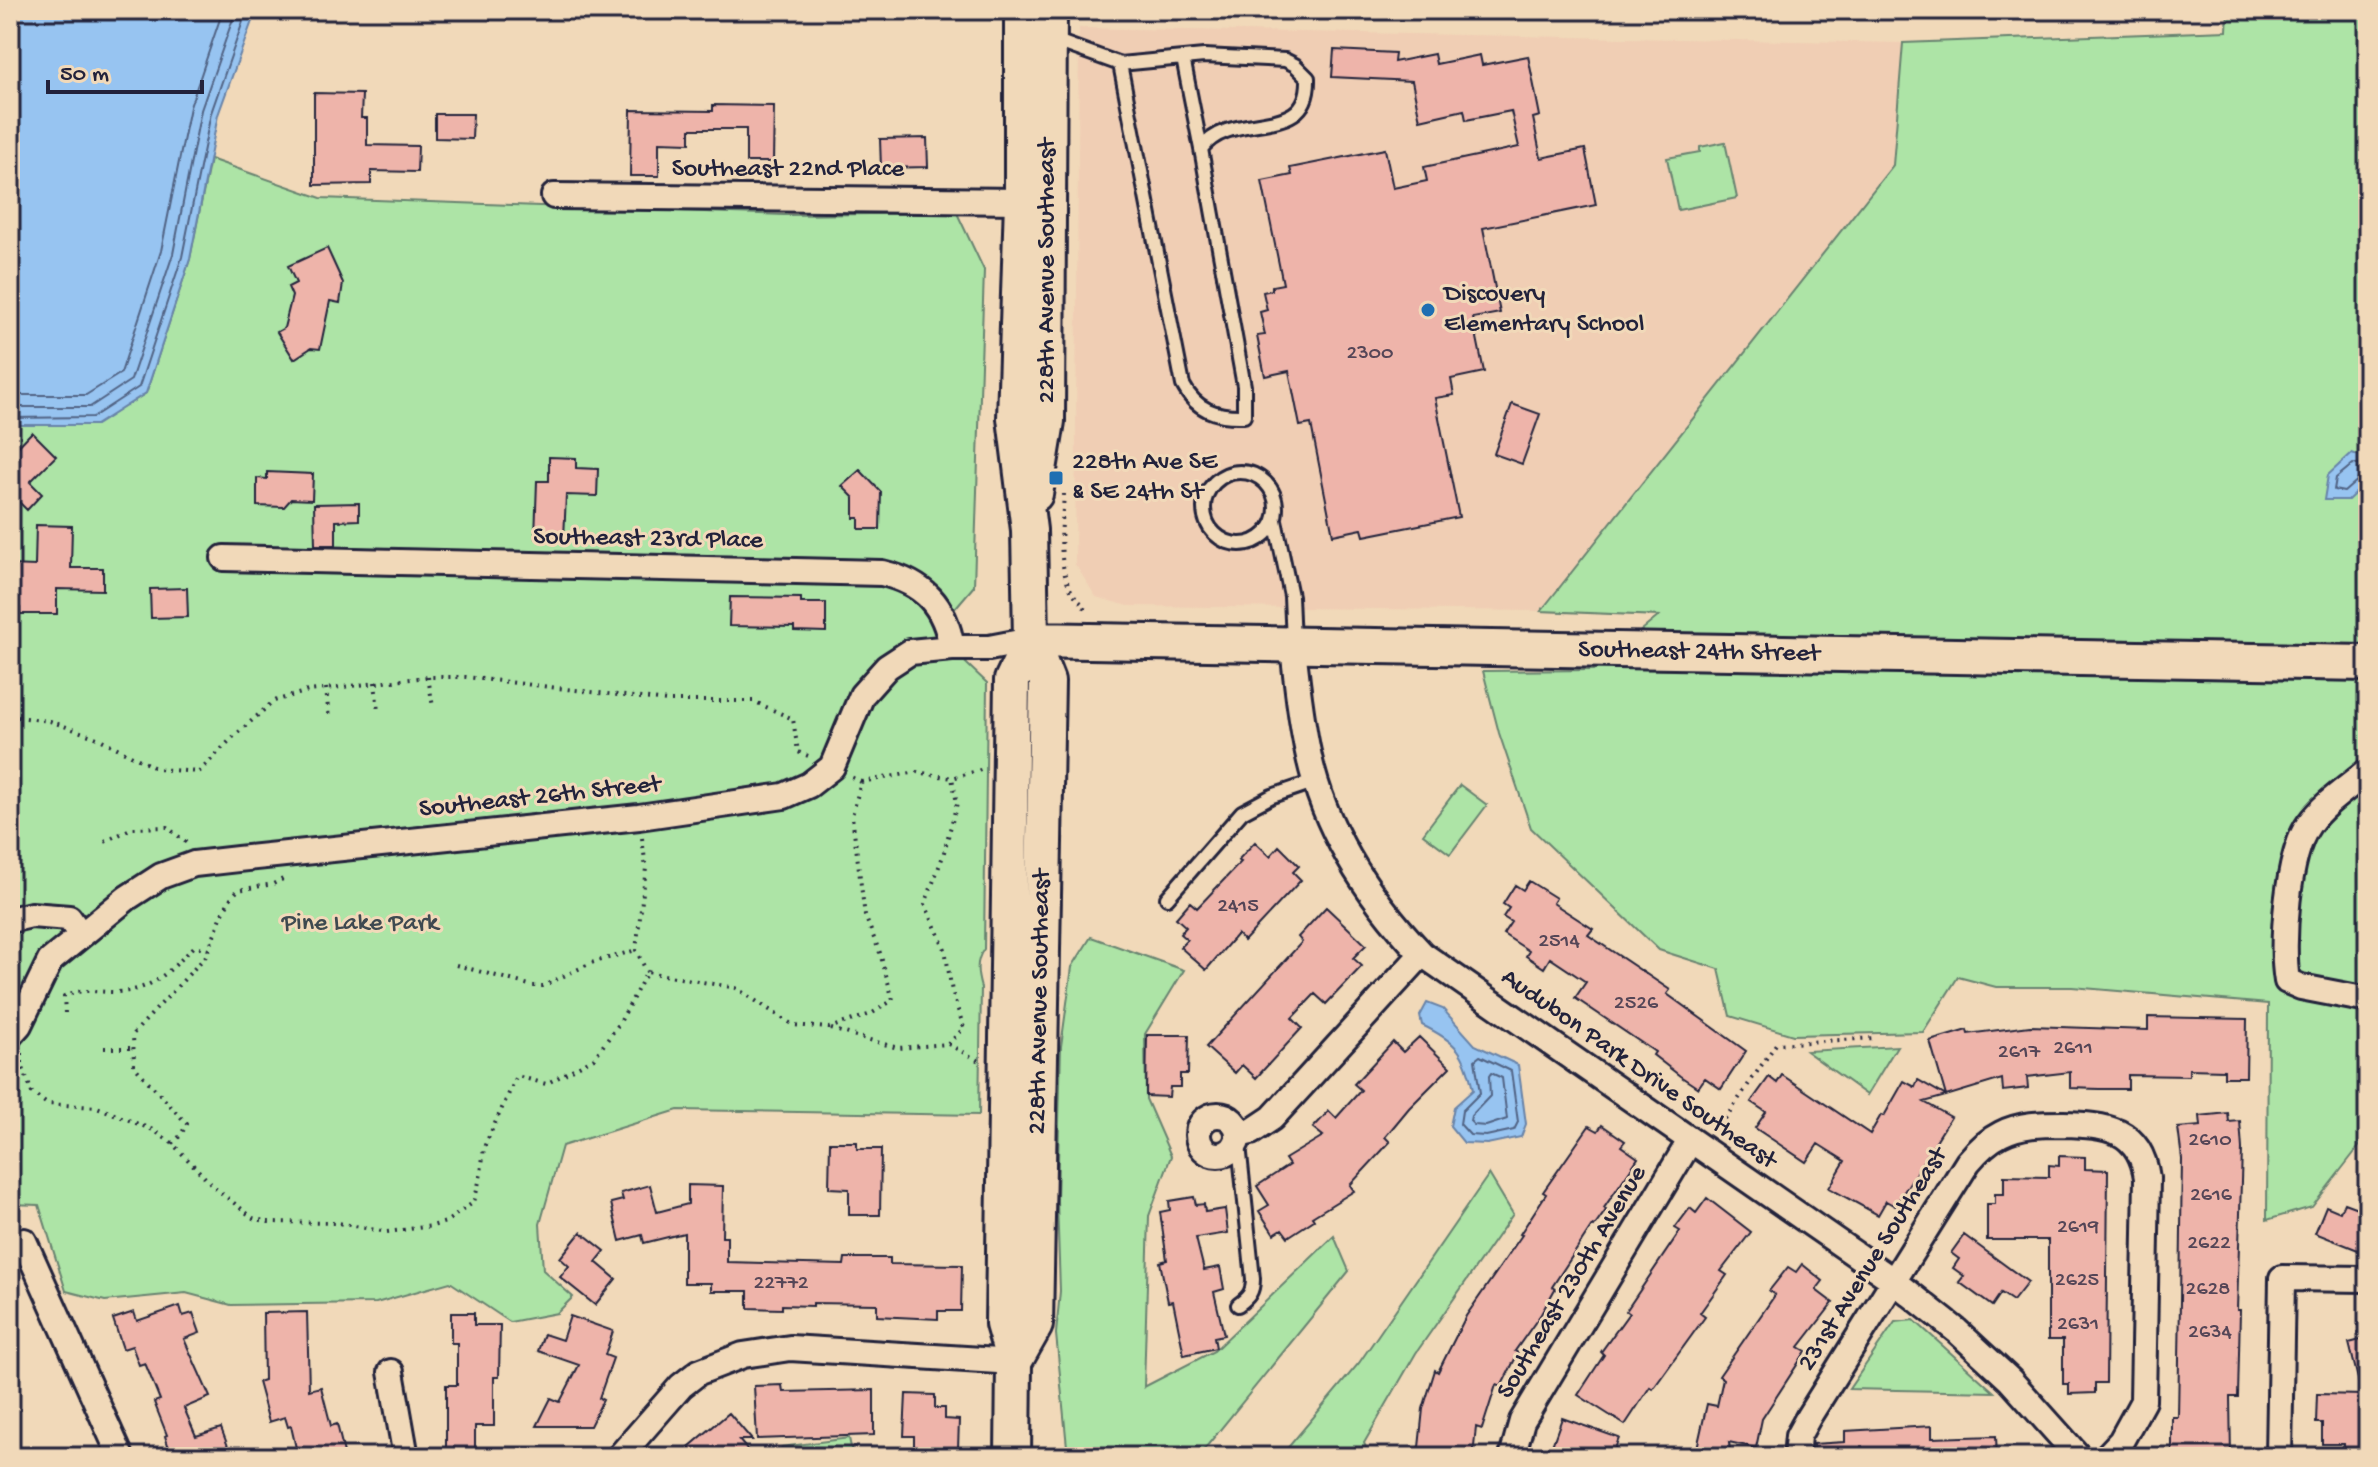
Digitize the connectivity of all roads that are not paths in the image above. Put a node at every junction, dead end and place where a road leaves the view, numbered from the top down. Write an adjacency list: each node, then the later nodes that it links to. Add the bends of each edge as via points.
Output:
1 (1022, 10): 7 (main road, 228th Avenue Southeast)
2 (1046, 20): 4 (lane); 9 (main road, 228th Avenue Southeast, via 1047,421)
3 (1183, 58): 4 (lane); 5 (lane); 5 (lane, via 1285,60 1308,78 1307,100 1293,116 1222,131)
4 (1120, 64): 5 (lane, via 1183,385 1190,399 1206,411 1244,416 1244,386)
5 (1201, 149)
6 (554, 196): 7 (street, Southeast 22nd Place)
7 (1022, 201): 9 (main road, 228th Avenue Southeast, via 1015,418)
8 (1275, 520): 8 (lane, via 1275,497 1250,473 1216,480 1204,501 1214,535 1236,545 1260,539); 12 (lane, via 1291,596)
9 (1029, 530): 11 (main road, 228th Avenue Southeast)
10 (224, 558): 13 (street, Southeast 23rd Place, via 882,573 913,584 929,597 942,611)
11 (1031, 640): 12 (main road, Southeast 24th Street); 13 (street); 29 (main road, 228th Avenue Southeast, via 1047,681 1022,1118 1035,1325)
12 (1293, 647): 14 (main road, Southeast 24th Street); 16 (street, Audubon Park Drive Southeast)
13 (952, 648): 19 (street, Southeast 26th Street, via 910,652 887,667 862,695 832,767 784,796 639,817 194,864 161,876)
14 (2368, 663)
15 (2368, 771): 21 (street, via 2310,823 2300,840 2284,964 2287,981)
16 (1316, 781): 17 (lane, via 1242,812); 20 (street, Audubon Park Drive Southeast, via 1343,850 1363,884)
17 (1167, 898)
18 (10, 920): 19 (street, via 31,915 69,918)
19 (81, 935): 22 (street, Southeast 26th Street, via 50,961)
20 (1422, 954): 23 (street, via 1272,1118); 24 (street, Audubon Park Drive Southeast)
21 (2368, 1000)
22 (15, 1030)
23 (1238, 1135): 28 (lane, via 1253,1289)
24 (1697, 1146): 27 (street, Audubon Park Drive Southeast); 35 (street, Southeast 230th Avenue, via 1522,1421)
25 (24, 1241): 31 (street)
26 (2368, 1279): 39 (street, via 2282,1278)
27 (1894, 1281): 36 (street, 231st Avenue Southeast, via 1798,1436); 37 (street, Audubon Park Drive Southeast, via 2010,1380); 38 (street, 231st Avenue Southeast, via 1983,1145 2021,1127 2048,1124 2100,1125 2126,1138 2140,1153 2147,1178 2145,1381 2135,1418)
28 (1238, 1305)
29 (1014, 1362): 33 (street, via 790,1348 743,1355 699,1372 681,1386); 34 (main road, 228th Avenue Southeast)
30 (391, 1372): 32 (street)
31 (121, 1457)
32 (406, 1457)
33 (619, 1457)
34 (1013, 1457)
35 (1512, 1457)
36 (1796, 1457)
37 (2079, 1457)
38 (2106, 1457)
39 (2279, 1457)

